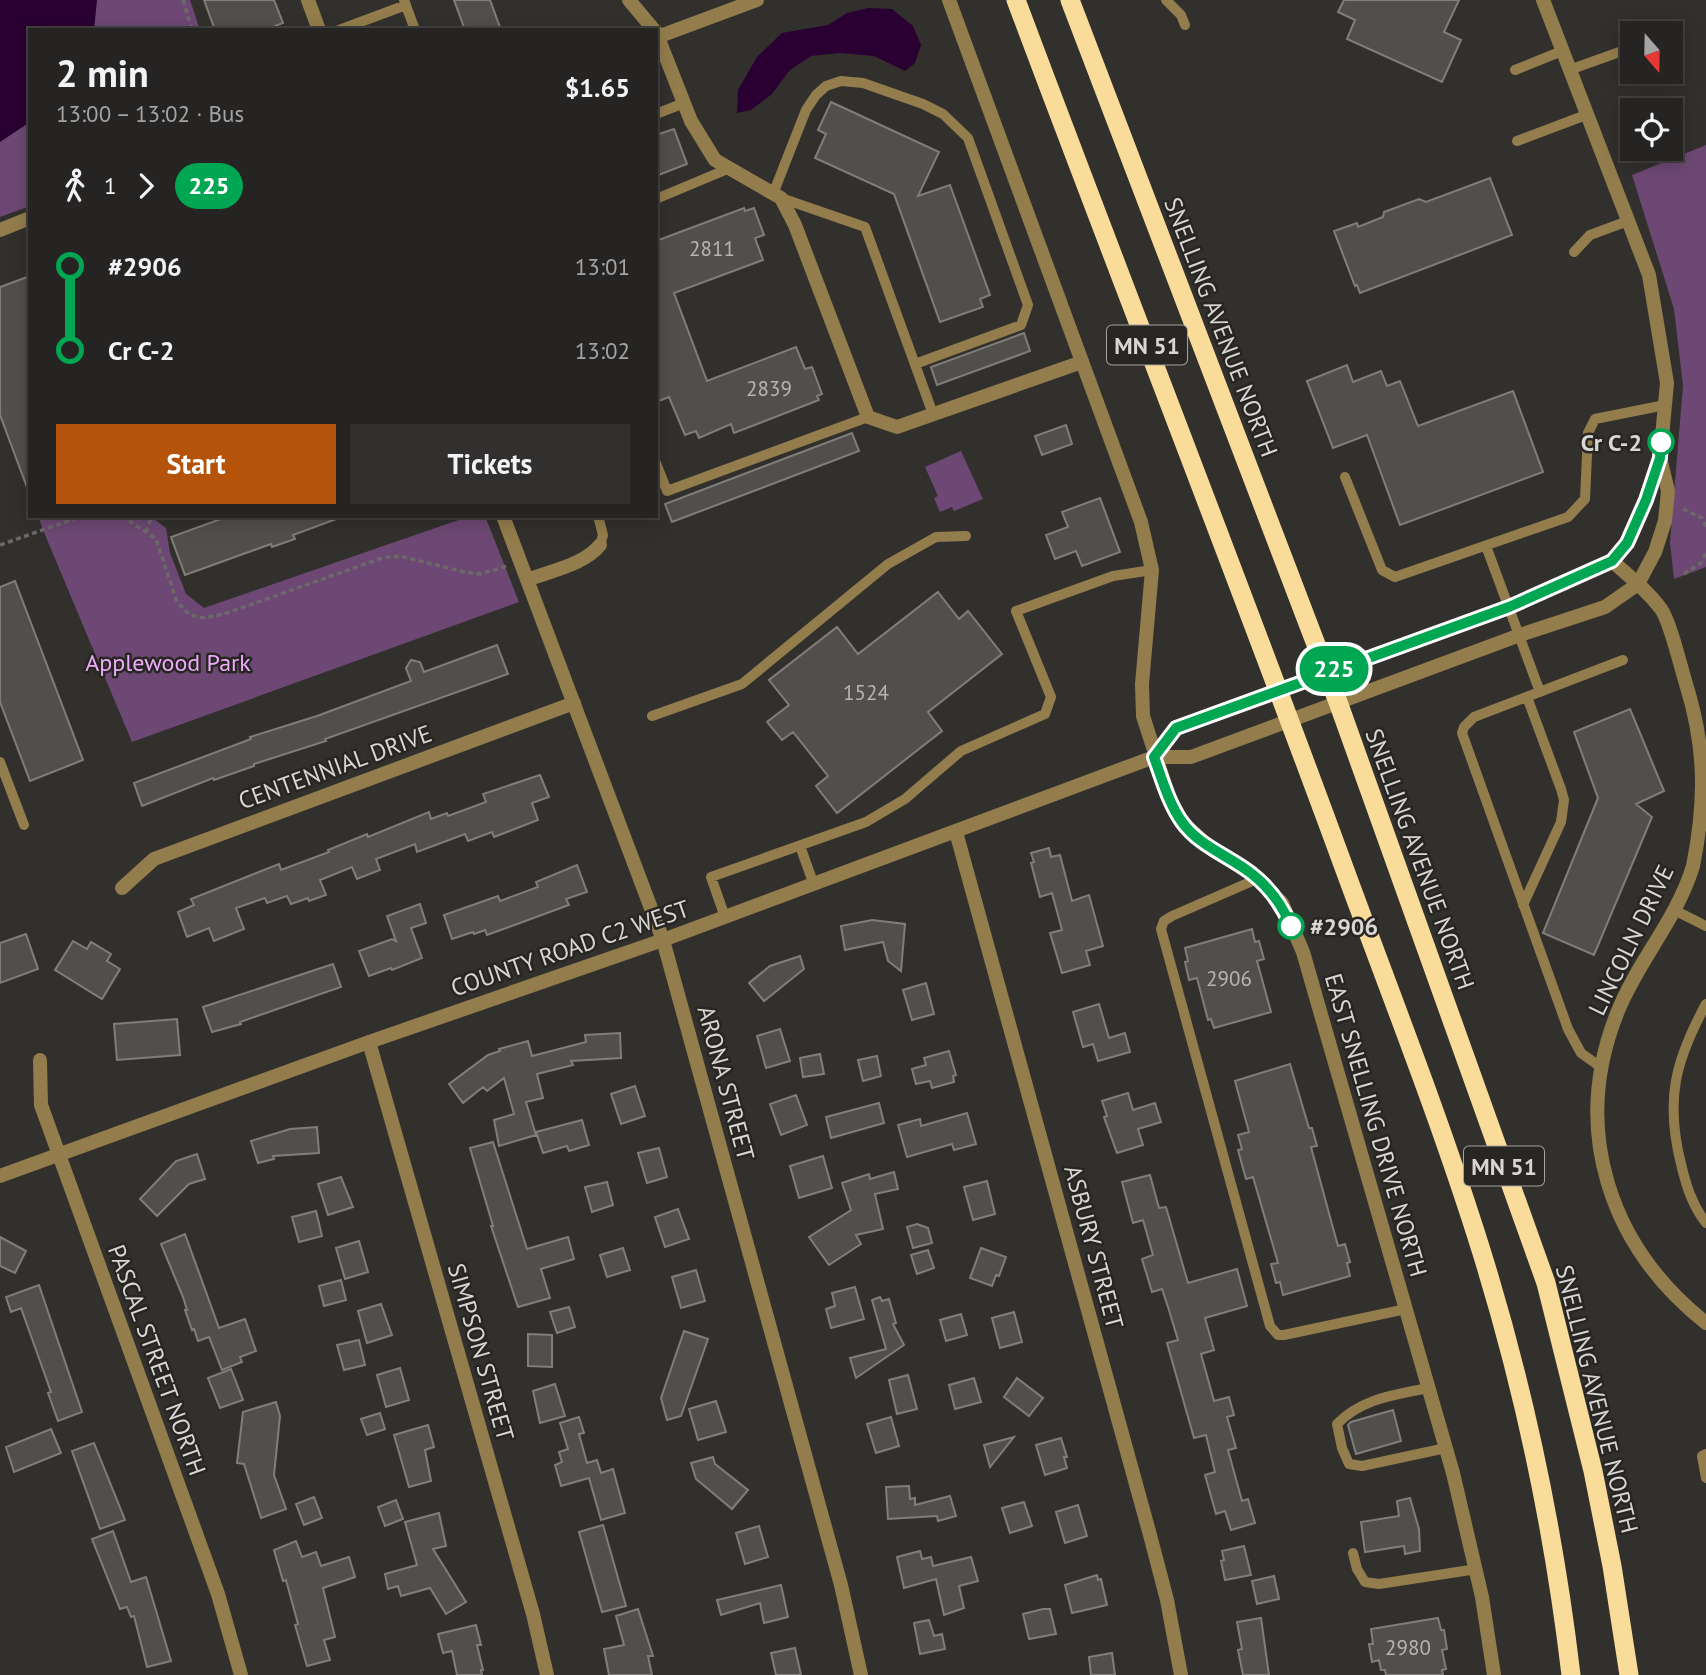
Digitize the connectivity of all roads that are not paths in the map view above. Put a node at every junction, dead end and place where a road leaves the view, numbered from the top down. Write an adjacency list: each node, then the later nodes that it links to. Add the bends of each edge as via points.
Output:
1 (308, 0): 11 (street)
2 (629, 0): 14 (street)
3 (757, 0): 15 (street)
4 (948, 0): 32 (street, EAST SNELLING DRIVE NORTH)
5 (1016, 0): 53 (highway, MN 51)
6 (1070, 0): 52 (highway, SNELLING AVENUE NORTH / MN 51)
7 (1166, 0): 10 (lane)
8 (1542, 0): 17 (street)
9 (405, 3): 12 (lane); 13 (lane)
10 (1185, 25)
11 (318, 28)
12 (345, 28)
13 (414, 28)
14 (653, 28)
15 (658, 33)
16 (658, 36): 21 (street)
17 (1562, 51): 19 (lane); 20 (street)
18 (1620, 52): 20 (lane)
19 (1515, 70)
20 (1569, 70): 23 (street)
21 (684, 103): 22 (lane); 25 (street, via 715,160)
22 (658, 113)
23 (1586, 116): 24 (lane); 29 (street)
24 (1517, 141)
25 (730, 168): 26 (street); 27 (lane)
26 (777, 196): 33 (lane, via 865,227); 33 (lane, via 806,110 826,86 841,81 863,83 923,104 943,114 968,138 1028,305 1021,325); 36 (street, via 795,225)
27 (658, 198)
28 (28, 219): 30 (street)
29 (1628, 221): 31 (lane, via 1590,235); 34 (street, via 1649,275 1667,383)
30 (0, 230)
31 (1574, 252)
32 (1082, 362): 35 (street); 46 (street, EAST SNELLING DRIVE NORTH, via 1141,522)
33 (915, 364): 35 (lane)
34 (1665, 405): 37 (street); 44 (lane, via 1595,419 1588,433 1585,499 1568,517)
35 (933, 414): 36 (street, via 897,427)
36 (868, 417): 38 (lane, via 667,491)
37 (1660, 458): 45 (street, via 1627,543); 48 (street, via 1668,491 1665,521 1656,552)
38 (658, 468)
39 (1345, 477): 44 (lane, via 1382,570 1395,578)
40 (504, 518): 47 (street, ARONA STREET)
41 (599, 518): 43 (lane, via 603,535)
42 (966, 536): 58 (lane, via 936,537 888,564 742,684)
43 (600, 545): 47 (street, via 585,558)
44 (1486, 546): 49 (lane)
45 (1612, 561): 48 (street, LINCOLN DRIVE); 49 (street)
46 (1152, 570): 60 (street, EAST SNELLING DRIVE NORTH, via 1142,684 1143,716); 64 (lane, via 1113,576 1016,611 1051,697 1045,714 961,751 905,799 866,822)
47 (527, 580): 57 (street, ARONA STREET)
48 (1638, 584): 50 (street, COUNTY ROAD C2 WEST, via 1605,607); 69 (street, LINCOLN DRIVE, via 1663,611 1700,727 1705,762 1701,833 1693,867)
49 (1509, 607): 50 (lane); 52 (street)
50 (1520, 635): 54 (lane); 56 (street, COUNTY ROAD C2 WEST)
51 (1623, 660): 54 (lane)
52 (1326, 672): 53 (street); 56 (highway, SNELLING AVENUE NORTH / MN 51)
53 (1278, 690): 59 (highway, MN 51); 60 (street, via 1176,728)
54 (1540, 692): 55 (lane)
55 (1527, 697): 68 (lane, via 1564,809); 68 (lane, via 1474,717 1462,733)
56 (1338, 702): 59 (street, COUNTY ROAD C2 WEST); 94 (highway, SNELLING AVENUE NORTH / MN 51, via 1546,1283 1593,1471)
57 (574, 703): 67 (street, CENTENNIAL DRIVE, via 154,859); 72 (street, ARONA STREET)
58 (652, 716)
59 (1290, 720): 60 (street, COUNTY ROAD C2 WEST, via 1191,757); 93 (highway, MN 51, via 1482,1253 1536,1463)
60 (1154, 757): 63 (street, COUNTY ROAD C2 WEST); 65 (street, EAST SNELLING DRIVE NORTH, via 1183,823 1214,851)
61 (0, 762): 62 (lane)
62 (24, 825)
63 (956, 832): 66 (street, COUNTY ROAD C2 WEST); 91 (street, ASBURY STREET, via 1150,1535)
64 (800, 846): 66 (lane); 70 (lane, via 711,877)
65 (1257, 879): 80 (street, EAST SNELLING DRIVE NORTH, via 1282,904 1303,952); 80 (lane, via 1172,916 1161,929 1270,1326 1284,1335)
66 (814, 885): 70 (street, COUNTY ROAD C2 WEST)
67 (122, 888)
68 (1523, 905): 76 (lane, via 1576,1047)
69 (1674, 910): 71 (lane); 76 (street, LINCOLN DRIVE, via 1618,1010)
70 (726, 918): 72 (street, COUNTY ROAD C2 WEST)
71 (1706, 926)
72 (663, 940): 74 (street, COUNTY ROAD C2 WEST); 90 (street, ARONA STREET, via 841,1585)
73 (1706, 1004): 79 (lane, via 1675,1075 1673,1121 1688,1192)
74 (369, 1042): 77 (street, COUNTY ROAD C2 WEST); 89 (street, SIMPSON STREET)
75 (40, 1060): 77 (street, PASCAL STREET NORTH, via 41,1105)
76 (1602, 1068): 81 (street, LINCOLN DRIVE, via 1601,1150 1620,1218 1657,1278)
77 (59, 1155): 78 (street, COUNTY ROAD C2 WEST); 88 (street, PASCAL STREET NORTH, via 218,1594)
78 (0, 1176)
79 (1706, 1223)
80 (1406, 1309): 82 (street, EAST SNELLING DRIVE NORTH)
81 (1705, 1321)
82 (1428, 1388): 83 (street, EAST SNELLING DRIVE NORTH); 83 (lane, via 1375,1399 1350,1410 1338,1424 1342,1448 1349,1464 1362,1466)
83 (1446, 1448): 87 (street, EAST SNELLING DRIVE NORTH)
84 (1706, 1454): 85 (lane, via 1702,1456)
85 (1706, 1478)
86 (1353, 1553): 87 (lane, via 1365,1581 1379,1584)
87 (1476, 1569): 92 (street, EAST SNELLING DRIVE NORTH)
88 (241, 1675)
89 (547, 1675)
90 (861, 1675)
91 (1181, 1675)
92 (1494, 1675)
93 (1571, 1675)
94 (1629, 1675)

